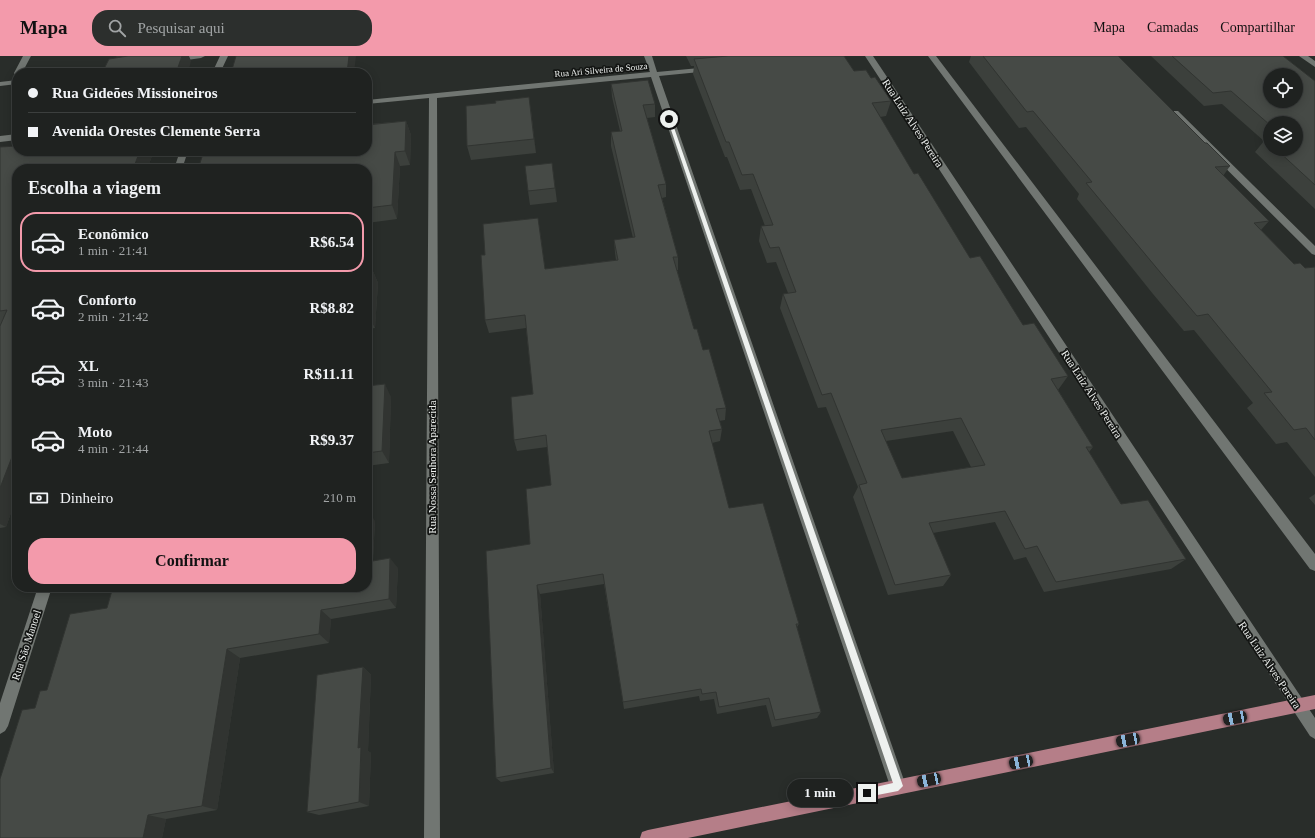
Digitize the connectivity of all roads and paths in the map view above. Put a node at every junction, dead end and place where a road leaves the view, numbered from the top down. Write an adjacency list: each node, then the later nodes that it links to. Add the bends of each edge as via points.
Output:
1 (26, 56): 11 (street)
2 (201, 56): 8 (street)
3 (224, 56): 13 (street)
4 (648, 56): 15 (street)
5 (869, 56): 27 (street, Rua Luiz Alves Pereira)
6 (932, 56): 24 (street)
7 (1303, 56): 9 (street)
8 (162, 61)
9 (1315, 65)
10 (124, 67): 12 (street)
11 (21, 68)
12 (116, 68)
13 (218, 68)
14 (722, 68): 15 (street, Rua Ari Silveira de Souza)
15 (654, 75): 18 (street, Rua Ari Silveira de Souza); 30 (street)
16 (12, 80): 17 (street)
17 (0, 84)
18 (432, 96): 19 (street, Rua Ari Silveira de Souza); 31 (street, Rua Nossa Senhora Aparecida)
19 (372, 102)
20 (1168, 106): 23 (street)
21 (12, 138): 22 (street)
22 (0, 139)
23 (1315, 252)
24 (1315, 565)
25 (42, 592): 28 (street, Rua São Manoel)
26 (1315, 702): 27 (main road)
27 (1297, 705): 29 (street, Rua Luiz Alves Pereira); 30 (main road)
28 (0, 726)
29 (1314, 730)
30 (898, 786): 32 (main road)
31 (432, 838)
32 (648, 838)

